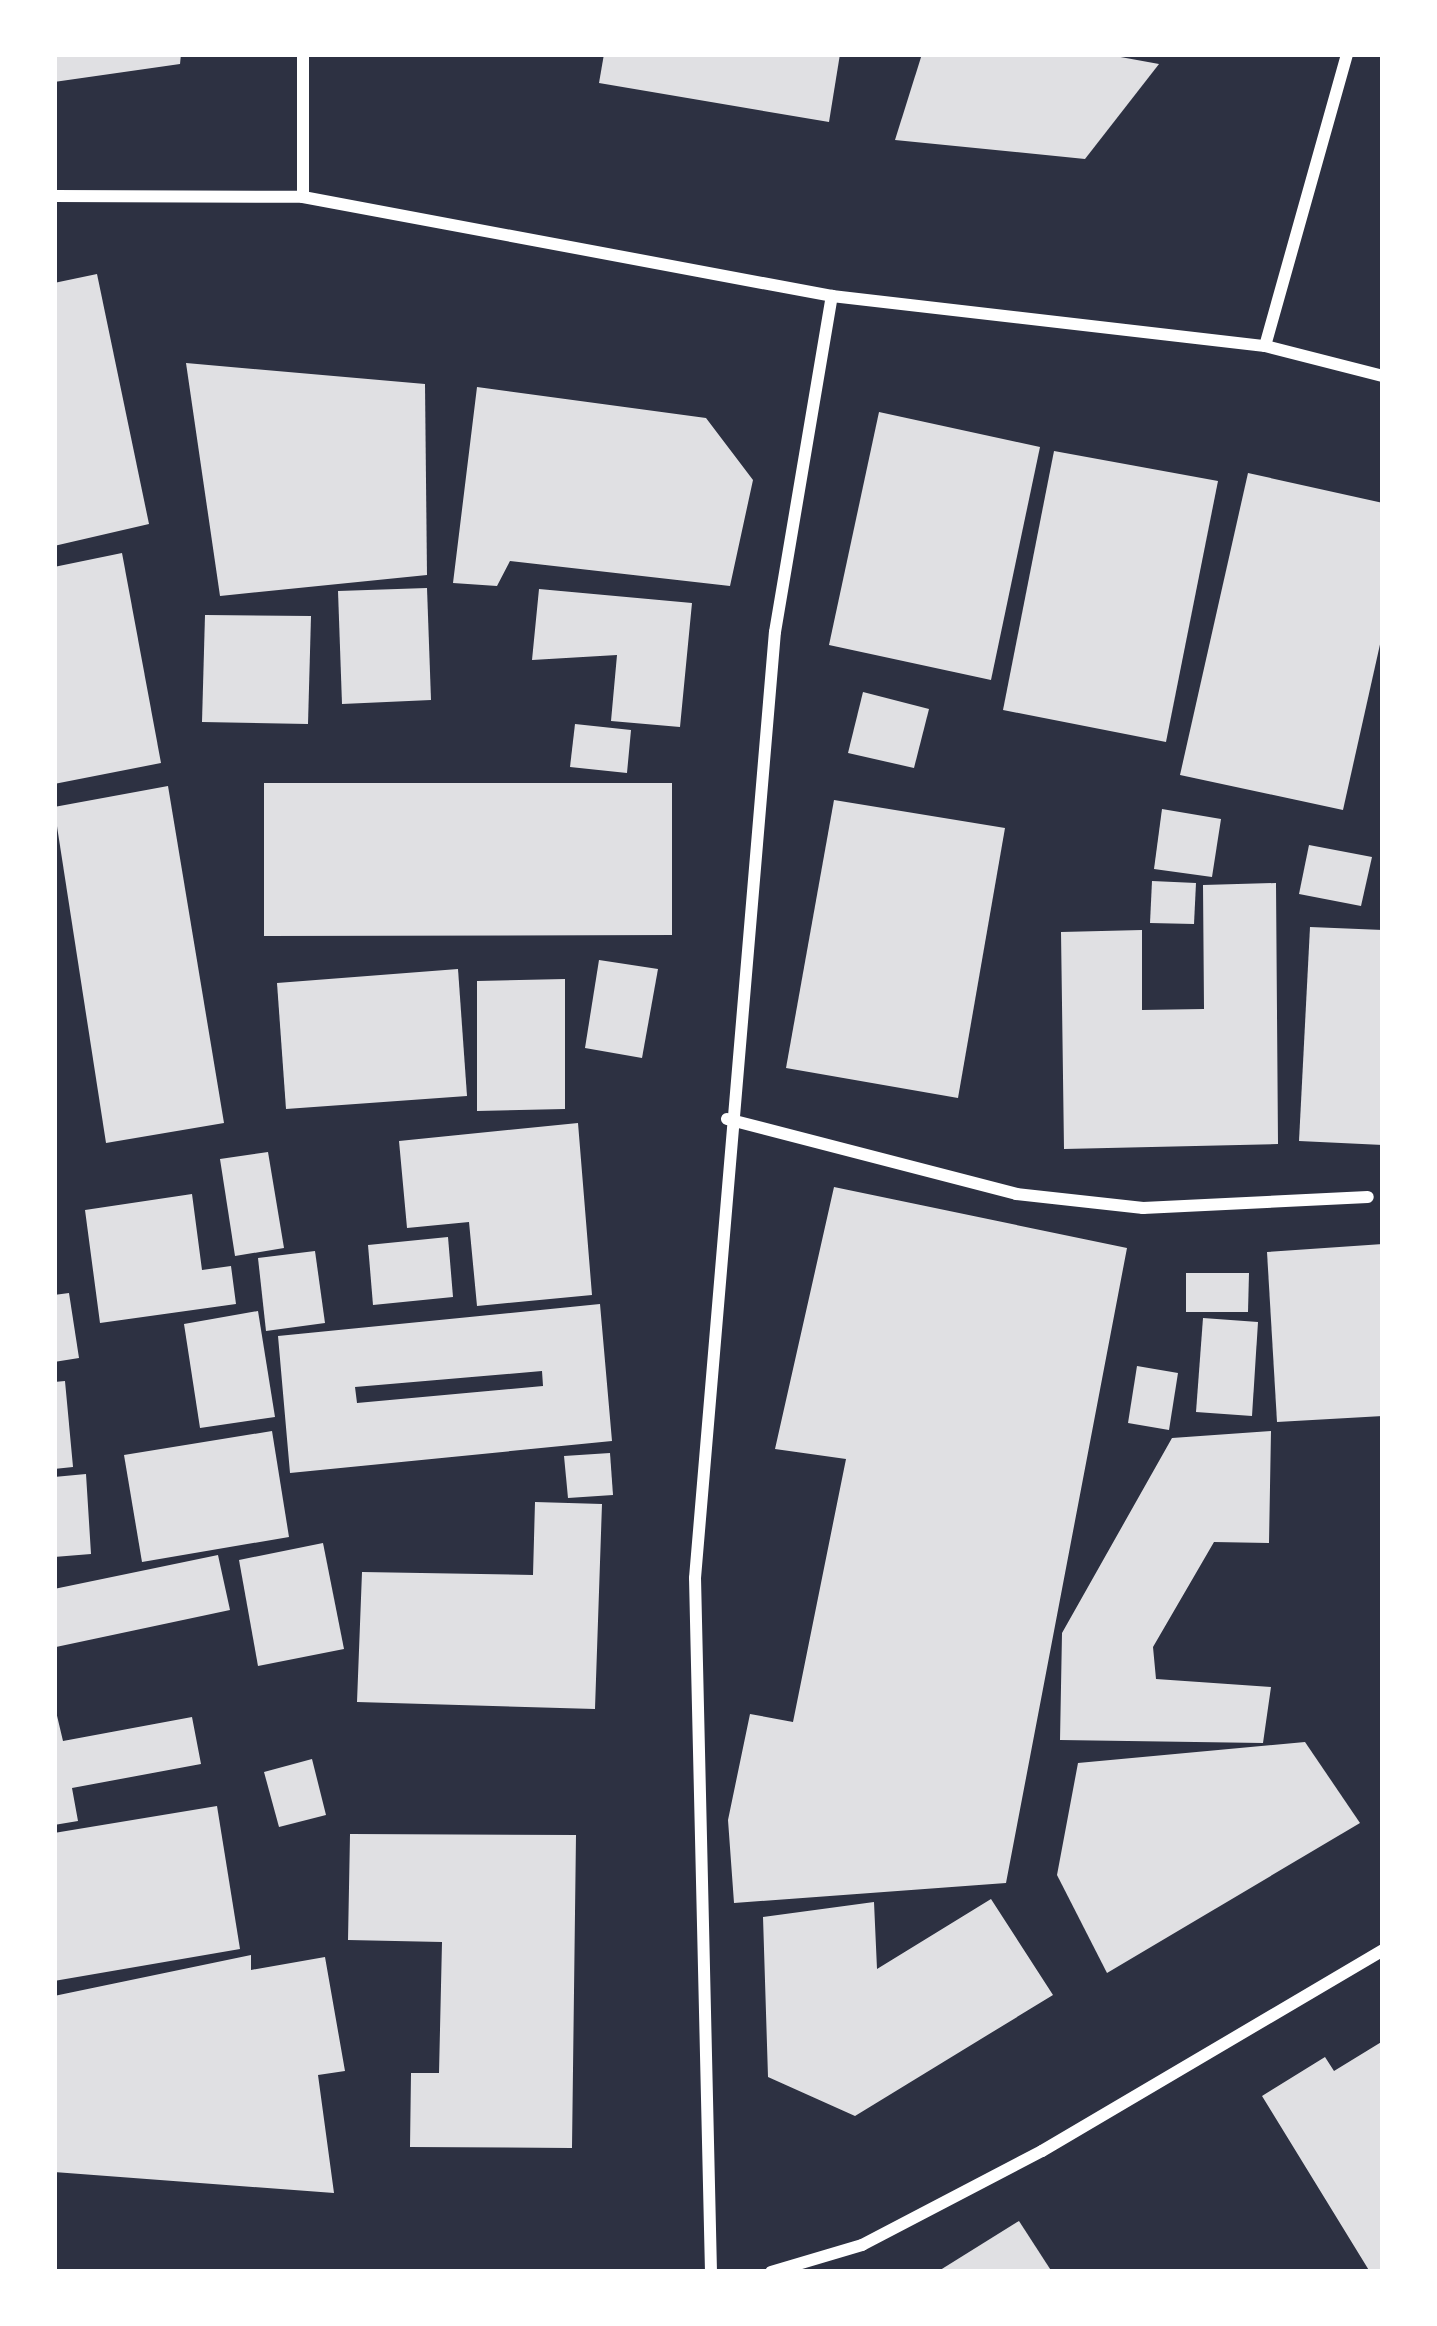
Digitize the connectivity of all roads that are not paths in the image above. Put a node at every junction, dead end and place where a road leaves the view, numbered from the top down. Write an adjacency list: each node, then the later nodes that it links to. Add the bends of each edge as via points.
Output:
1 (302, 54): 4 (street)
2 (1346, 54): 6 (street)
3 (54, 196): 4 (street)
4 (303, 196): 5 (street)
5 (832, 296): 6 (street); 8 (street, via 778,610)
6 (1265, 346): 7 (street)
7 (1383, 376)
8 (727, 1119): 9 (street, via 1016,1194 1142,1208); 11 (street, via 695,1578)
9 (1368, 1197)
10 (1383, 1950): 12 (street, via 1042,2151 862,2245)
11 (711, 2272)
12 (772, 2272)

